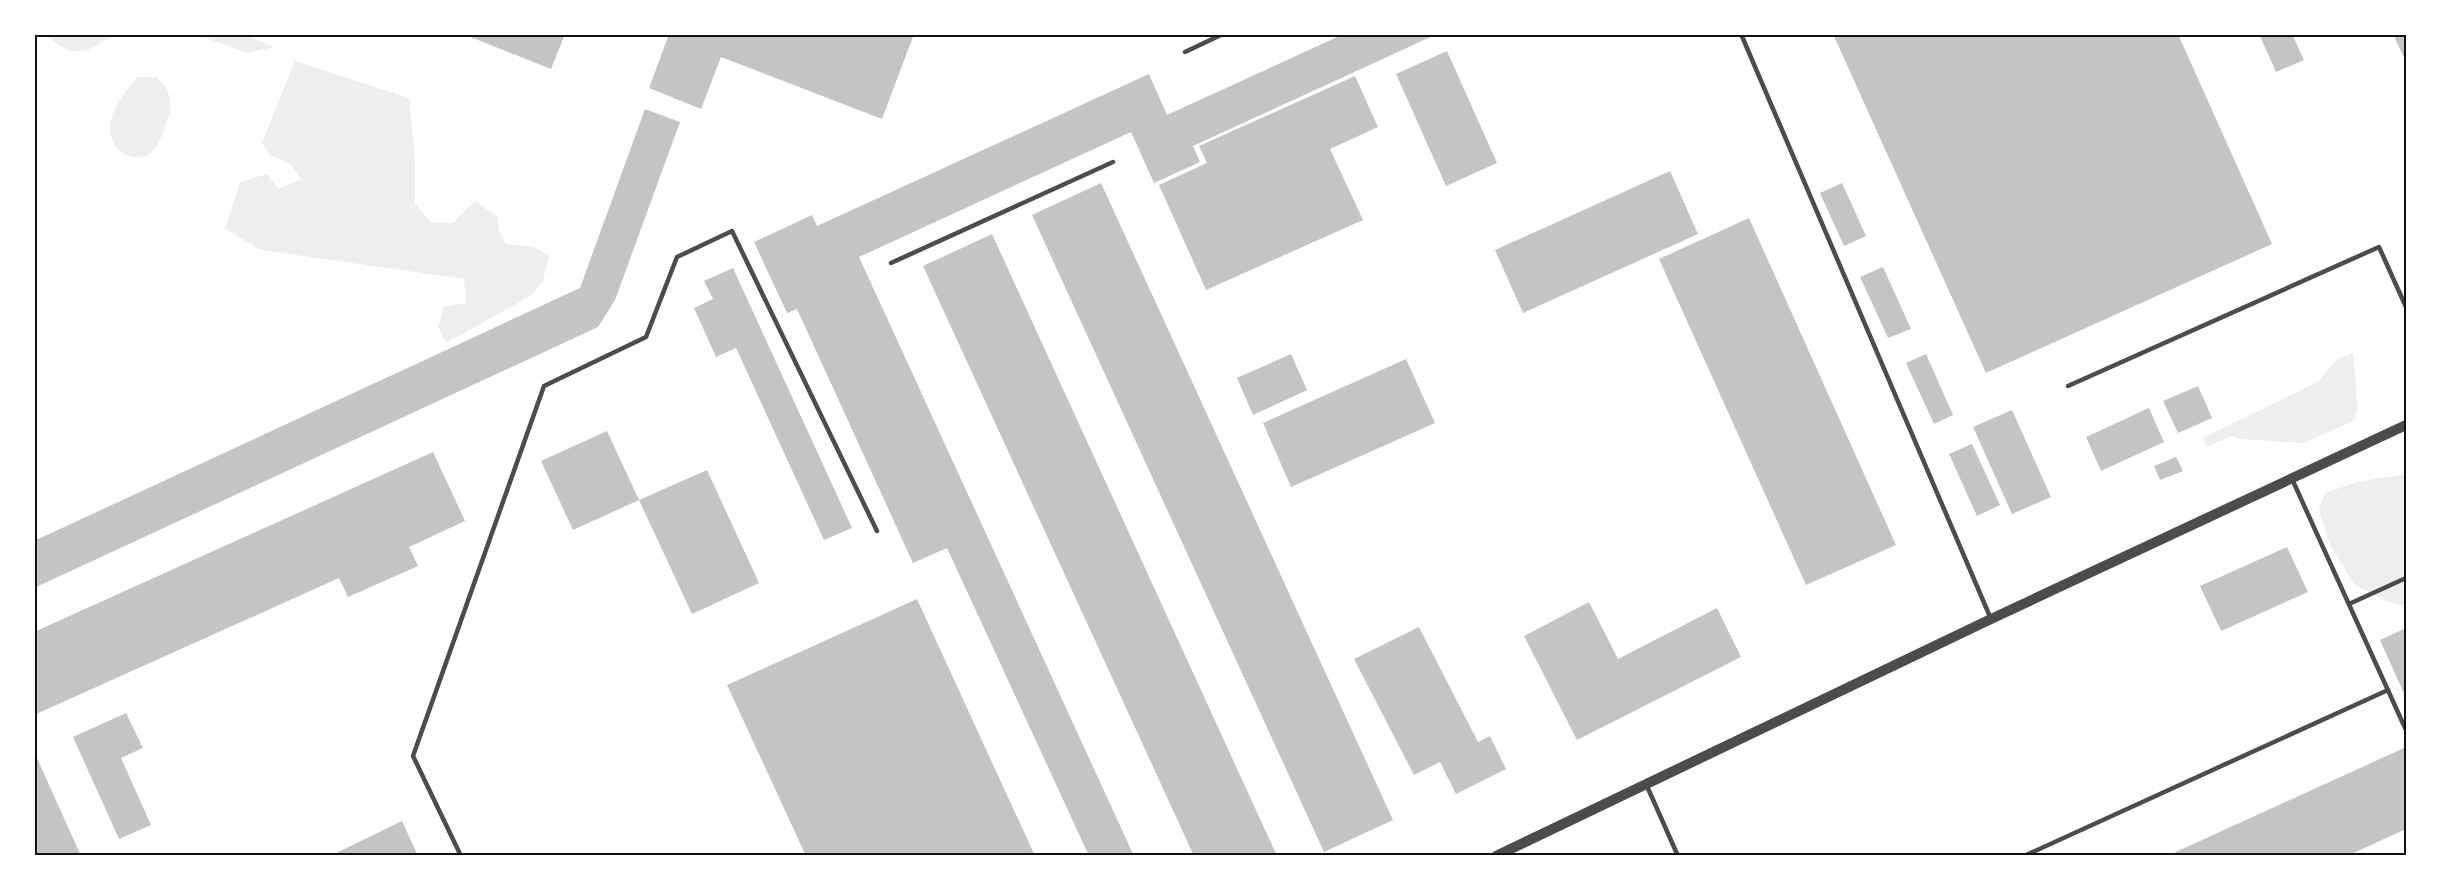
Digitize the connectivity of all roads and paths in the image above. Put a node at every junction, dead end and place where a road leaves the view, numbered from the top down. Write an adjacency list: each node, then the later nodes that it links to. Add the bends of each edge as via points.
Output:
1 (1223, 34): 3 (lane)
2 (1741, 34): 13 (lane)
3 (1185, 52)
4 (1113, 162): 5 (lane)
5 (891, 263)
6 (2406, 307): 7 (lane, via 2379,247)
7 (2068, 386)
8 (2406, 425): 9 (street)
9 (2292, 479): 12 (lane); 13 (street)
10 (877, 531): 17 (lane, via 732,231 677,257 646,337 544,386 413,756)
11 (2406, 578): 12 (lane)
12 (2349, 604): 14 (lane)
13 (1991, 619): 16 (street)
14 (2388, 690): 15 (lane); 20 (lane)
15 (2406, 730)
16 (1646, 784): 18 (street); 19 (lane)
17 (461, 855)
18 (1496, 855)
19 (1678, 855)
20 (2024, 855)

